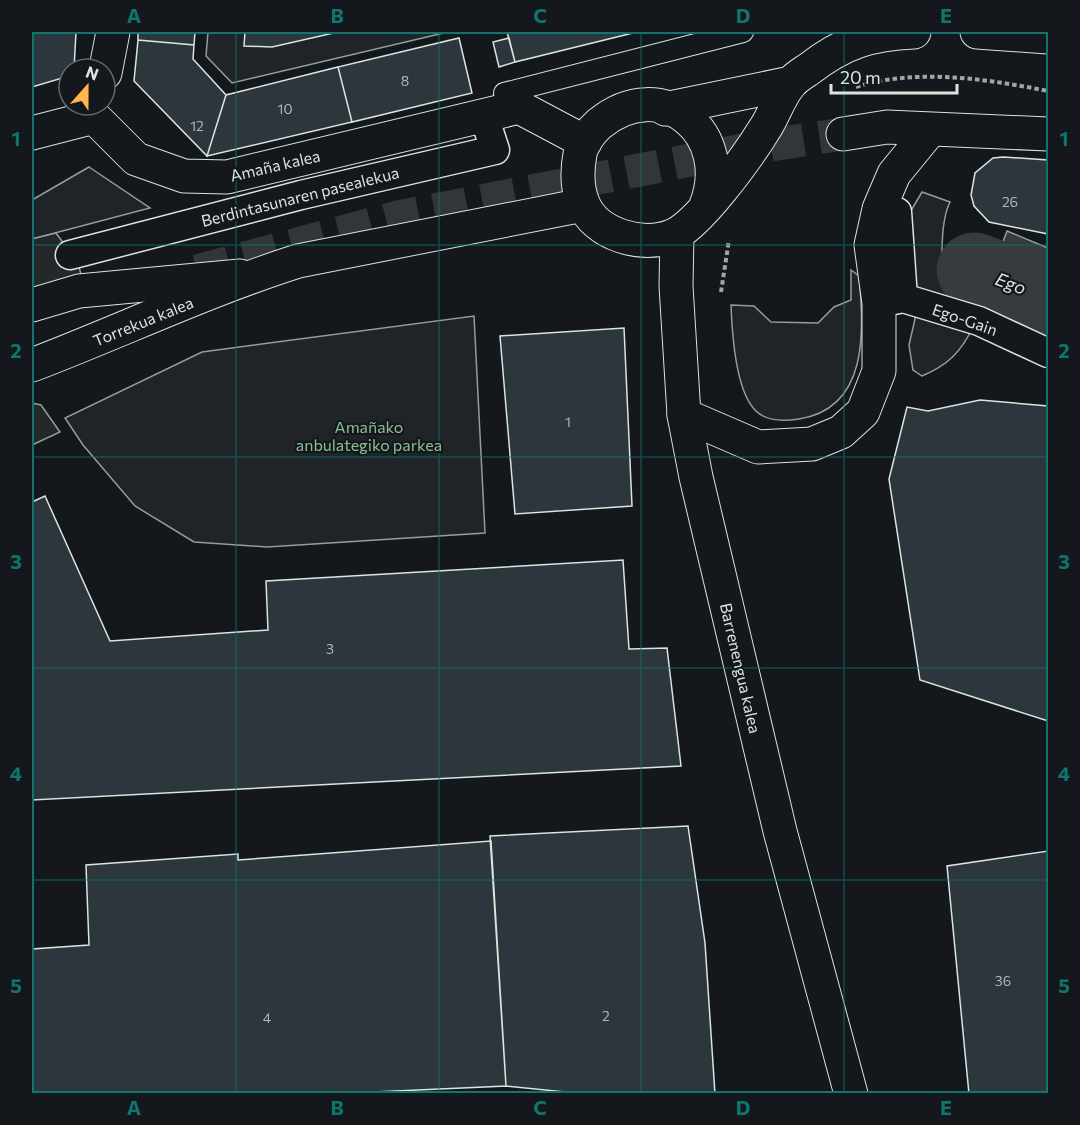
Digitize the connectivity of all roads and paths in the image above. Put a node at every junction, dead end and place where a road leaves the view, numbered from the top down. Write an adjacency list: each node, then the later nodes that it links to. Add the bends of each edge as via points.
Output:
1 (113, 32): 6 (street)
2 (743, 32): 8 (lane)
3 (914, 32): 7 (street, via 881,34 833,50)
4 (977, 32): 5 (street)
5 (1048, 37)
6 (108, 57)
7 (791, 83): 9 (street); 18 (street, via 764,131)
8 (494, 104): 11 (street, Amaña kalea, via 227,177 184,176 136,159); 16 (street, Amaña kalea, via 519,107); 21 (street, Berdintasunaren pasealekua, via 495,150)
9 (665, 109): 16 (street, via 633,105 611,114); 18 (street, via 679,113 697,128 709,146 714,167 713,189)
10 (78, 117): 13 (street)
11 (100, 117)
12 (930, 130): 14 (street, via 887,127); 15 (street); 23 (street, via 894,174 879,209 871,245)
13 (32, 133)
14 (843, 134)
15 (1048, 134)
16 (585, 142): 17 (street, via 577,172)
17 (583, 205): 20 (street, via 610,232 630,240 651,242); 22 (street, via 298,261)
18 (705, 208): 20 (street)
19 (897, 212): 23 (street)
20 (677, 234): 27 (street, Barrenengua kalea, via 676,286)
21 (70, 255)
22 (254, 275): 24 (street, via 79,291); 26 (street, Torrekua kalea)
23 (891, 300): 25 (street, Ego-Gain, via 979,321); 27 (street, via 879,371 863,412 841,432 812,444 758,447)
24 (32, 305)
25 (1048, 353)
26 (32, 365)
27 (684, 415): 28 (street, Barrenengua kalea, via 780,831)
28 (852, 1093)

